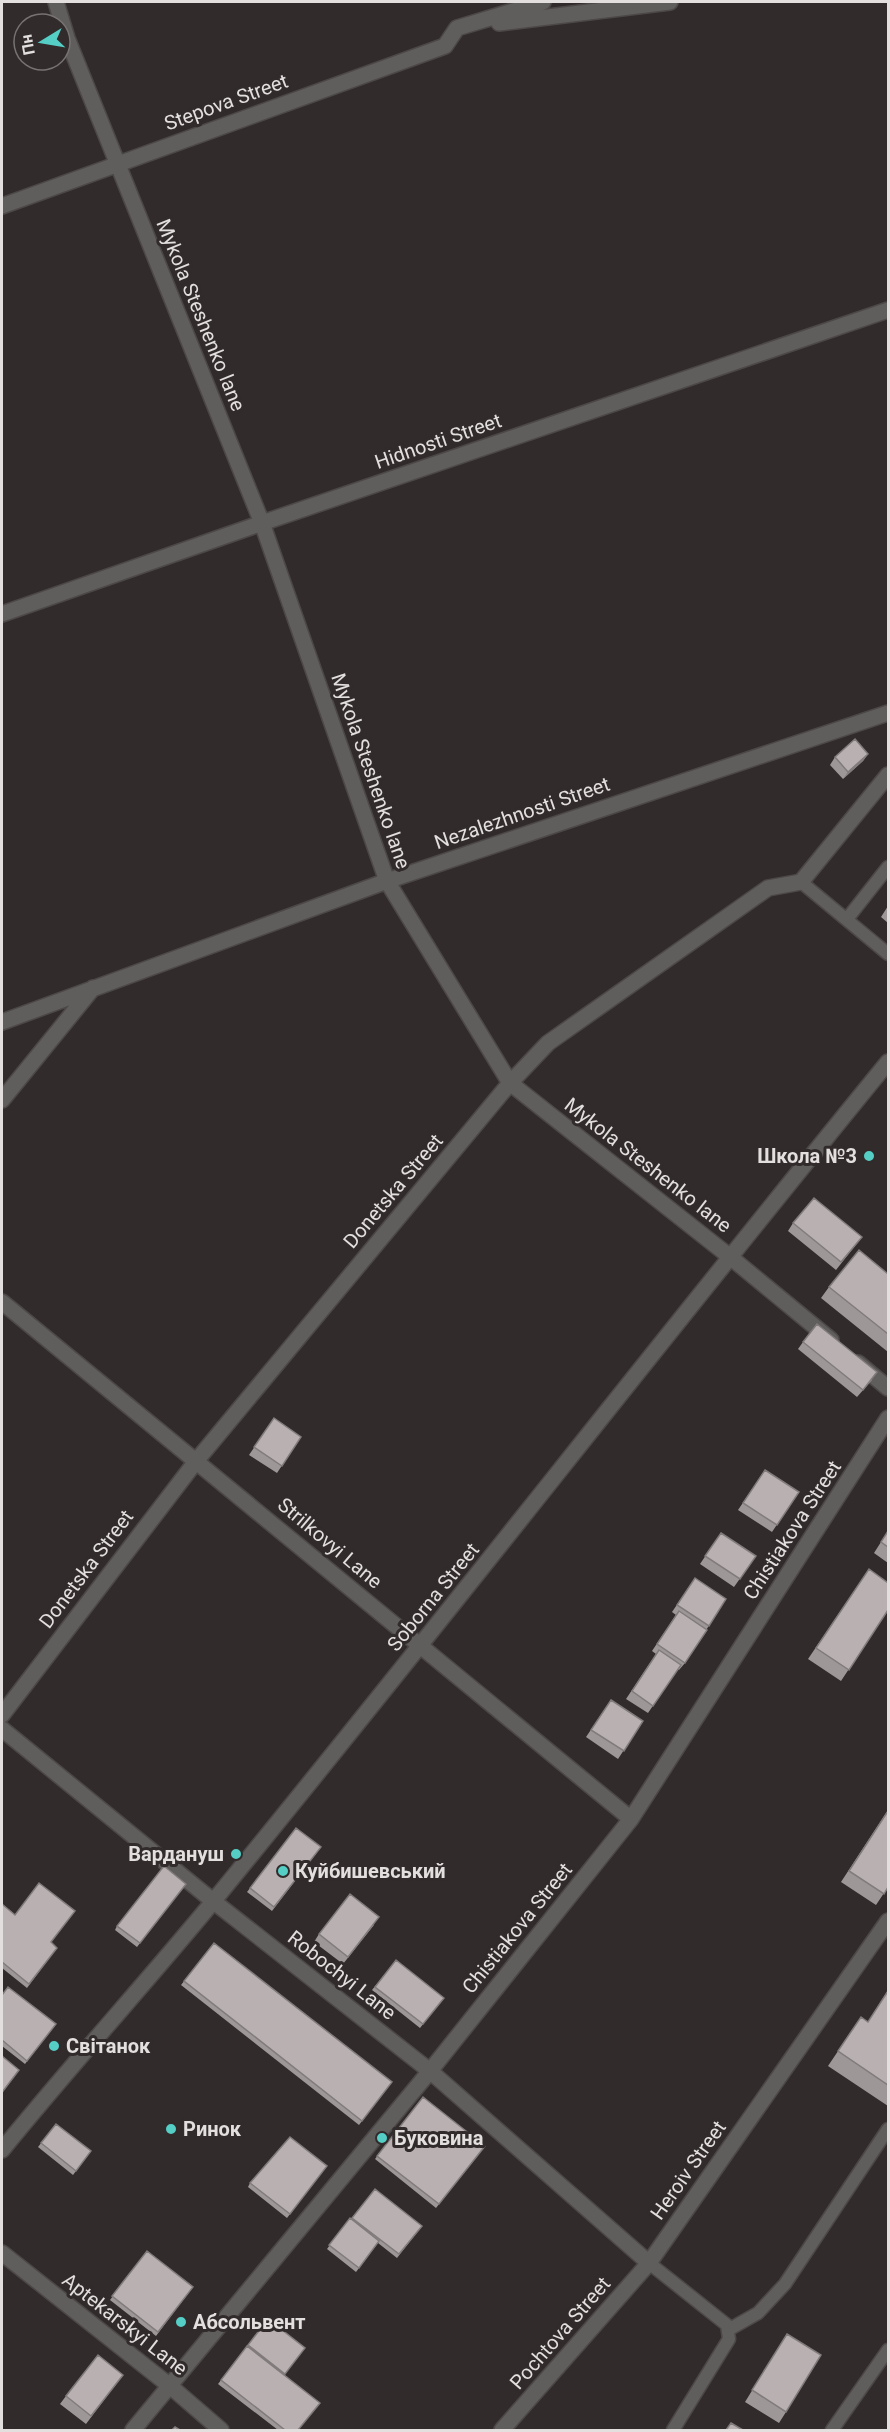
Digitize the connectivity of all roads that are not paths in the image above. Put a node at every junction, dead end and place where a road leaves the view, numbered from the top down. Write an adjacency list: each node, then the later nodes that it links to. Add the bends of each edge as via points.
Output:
1 (56, 2): 5 (street, Mykola Steshenko lane)
2 (543, 2): 4 (street, Stepova Street)
3 (670, 2): 4 (street)
4 (457, 28): 5 (street, Stepova Street, via 445,46)
5 (117, 164): 6 (street, Stepova Street); 8 (street, Mykola Steshenko lane)
6 (2, 206)
7 (888, 310): 8 (street, Hidnosti Street)
8 (262, 523): 9 (street, Hidnosti Street); 13 (street, Mykola Steshenko lane)
9 (2, 614)
10 (888, 713): 13 (street, Nezalezhnosti Street)
11 (888, 776): 14 (street)
12 (888, 867): 15 (lane)
13 (387, 881): 17 (street, Nezalezhnosti Street); 20 (street, Mykola Steshenko lane)
14 (801, 882): 15 (lane); 20 (street, Donetska Street, via 768,888 548,1043)
15 (847, 919): 16 (lane)
16 (888, 954)
17 (93, 988): 18 (street, Nezalezhnosti Street); 21 (street)
18 (2, 1022)
19 (888, 1062): 22 (street, Soborna Street)
20 (510, 1083): 22 (street, Mykola Steshenko lane); 26 (street, Donetska Street)
21 (2, 1100)
22 (729, 1256): 24 (street, Mykola Steshenko lane); 27 (street, Soborna Street)
23 (2, 1302): 26 (street, Strilkovyi Lane)
24 (888, 1388)
25 (888, 1418): 30 (street, Chistiakova Street)
26 (197, 1460): 27 (street, Strilkovyi Lane); 28 (street, Donetska Street)
27 (421, 1646): 30 (street, Strilkovyi Lane); 31 (street, Soborna Street)
28 (2, 1715)
29 (2, 1728): 31 (street, Robochyi Lane)
30 (631, 1819): 33 (street, Chistiakova Street)
31 (213, 1901): 33 (street, Robochyi Lane); 35 (street, Soborna Street)
32 (888, 1921): 37 (street, Heroiv Street)
33 (430, 2071): 37 (street, Robochyi Lane); 40 (street, Chistiakova Street)
34 (888, 2129): 38 (lane, via 785,2284 758,2313)
35 (2, 2150)
36 (2, 2253): 40 (street, Aptekarskyi Lane)
37 (649, 2263): 38 (lane, via 727,2325); 43 (street, Pochtova Street)
38 (728, 2330): 44 (lane, via 729,2339)
39 (888, 2350): 45 (lane)
40 (170, 2386): 41 (street, Chistiakova Street); 42 (street, Aptekarskyi Lane)
41 (133, 2430)
42 (221, 2430)
43 (502, 2430)
44 (674, 2430)
45 (832, 2430)

